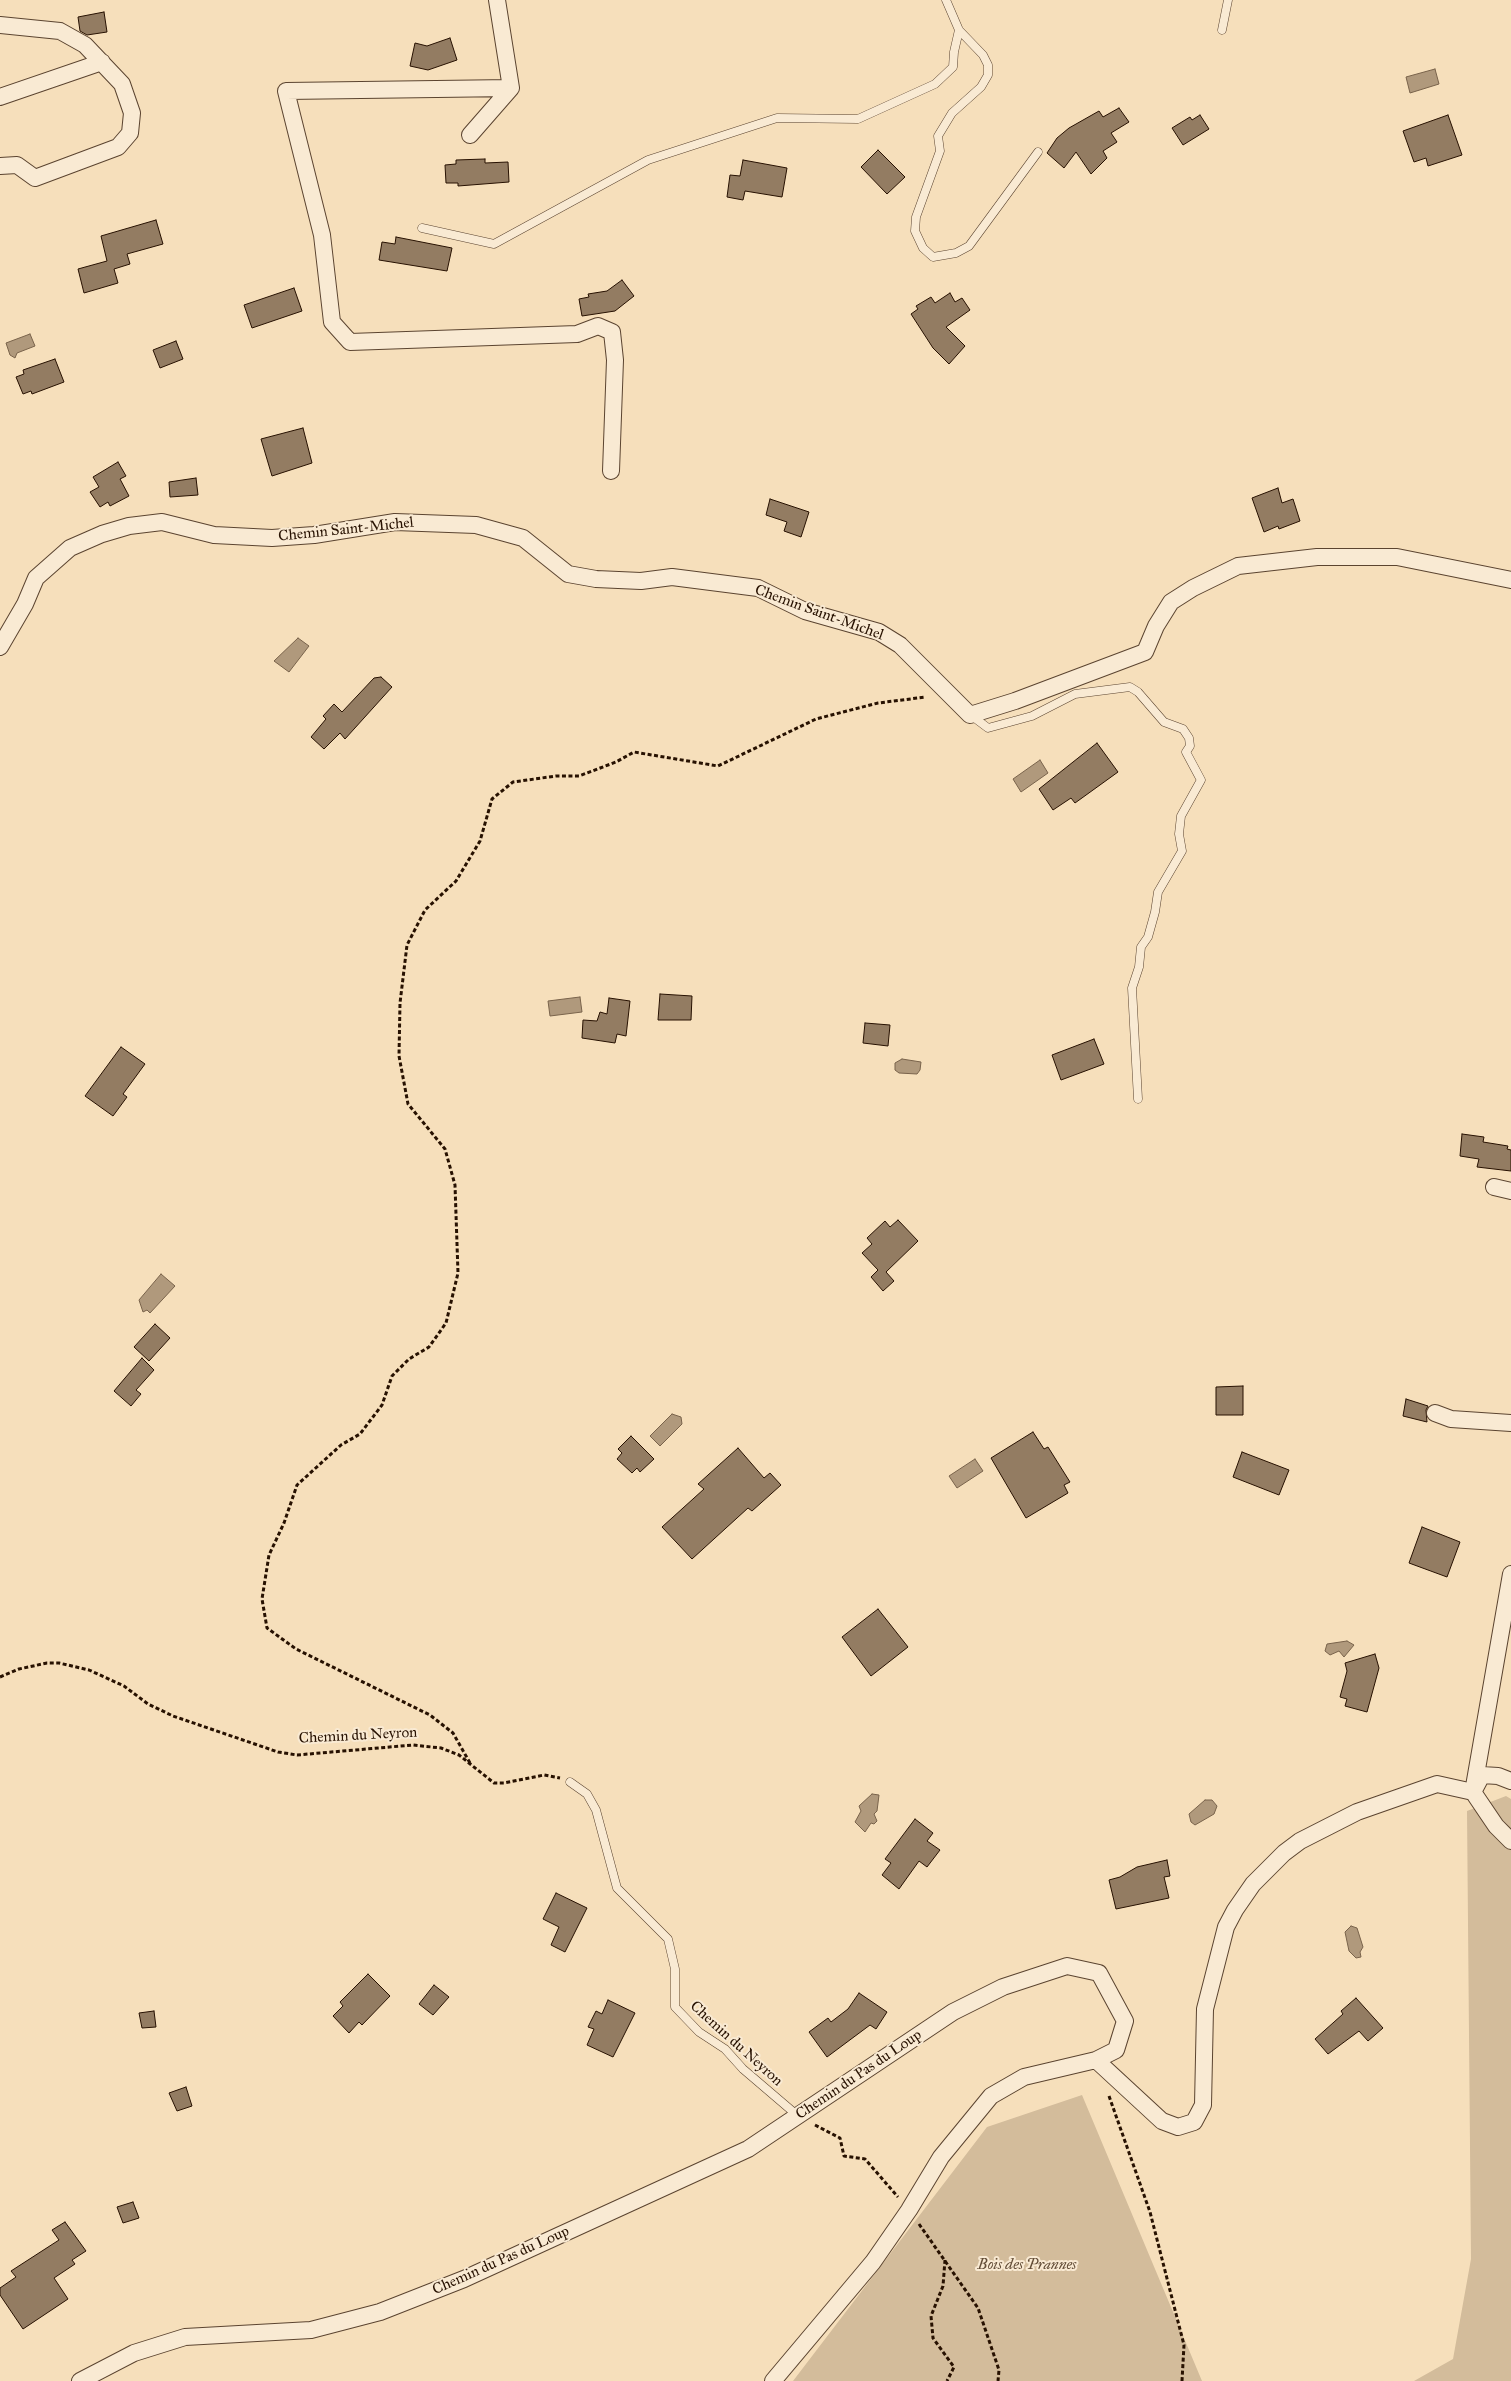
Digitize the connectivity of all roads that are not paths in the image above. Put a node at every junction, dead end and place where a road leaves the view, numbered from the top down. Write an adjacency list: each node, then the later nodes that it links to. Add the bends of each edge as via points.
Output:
1 (497, 0): 8 (street)
2 (946, 0): 5 (lane)
3 (1228, 0): 6 (lane)
4 (0, 25): 7 (street, via 60,31 85,45)
5 (959, 30): 11 (lane, via 983,56 988,65 988,75 981,87 952,113 938,136 940,152 916,217 915,231 923,248 934,257 956,253 969,246); 13 (lane, via 953,67 935,84 858,119 776,118 648,160 494,244)
6 (1222, 30)
7 (102, 62): 9 (street); 12 (street, via 122,84 132,113 130,134 118,147 35,178 17,166)
8 (511, 88): 10 (street); 14 (street, via 286,90 322,236 332,322 350,342 577,334 598,326 612,332 615,360)
9 (0, 97)
10 (470, 134)
11 (1038, 152)
12 (0, 166)
13 (422, 228)
14 (611, 471)
15 (1511, 580): 17 (street, via 1397,557 1317,557 1238,566 1171,602 1145,652)
16 (0, 647): 17 (street, Chemin Saint-Michel, via 36,578 70,548 129,526 162,522 214,535 272,538 395,522 452,523 492,528 523,538 568,574 641,581 672,577 758,588 805,611 879,632 900,645)
17 (970, 715): 18 (lane, via 988,728 1032,716 1075,694 1130,687 1164,722 1183,730 1190,738 1186,752 1202,780 1182,816 1179,834 1182,851 1158,892 1132,988)
18 (1138, 1098)
19 (1494, 1187): 20 (street)
20 (1511, 1191)
21 (1435, 1413): 22 (street, via 1451,1418)
22 (1511, 1423)
23 (1511, 1574): 26 (street)
24 (1511, 1781): 26 (street, via 1482,1775)
25 (570, 1782): 29 (lane, Chemin du Neyron, via 587,1794 596,1810 618,1888 668,1939 675,1970 675,2007 698,2032 725,2049)
26 (1473, 1792): 27 (street, via 1496,1826); 28 (street, via 1437,1784 1357,1812 1300,1841 1253,1884 1226,1927 1205,2009 1203,2105 1194,2122 1178,2127 1162,2121)
27 (1511, 1841)
28 (1096, 2060): 29 (street, Chemin du Pas du Loup, via 1116,2050 1125,2021 1099,1973 1067,1966 1003,1987 953,2012); 31 (street, Chemin du Pas du Loup, via 1024,2078 991,2096 941,2157 909,2210 861,2277)
29 (798, 2116): 30 (street, Chemin du Pas du Loup, via 748,2149 464,2279 380,2312 311,2330 185,2337 134,2353)
30 (80, 2381)
31 (773, 2381)

